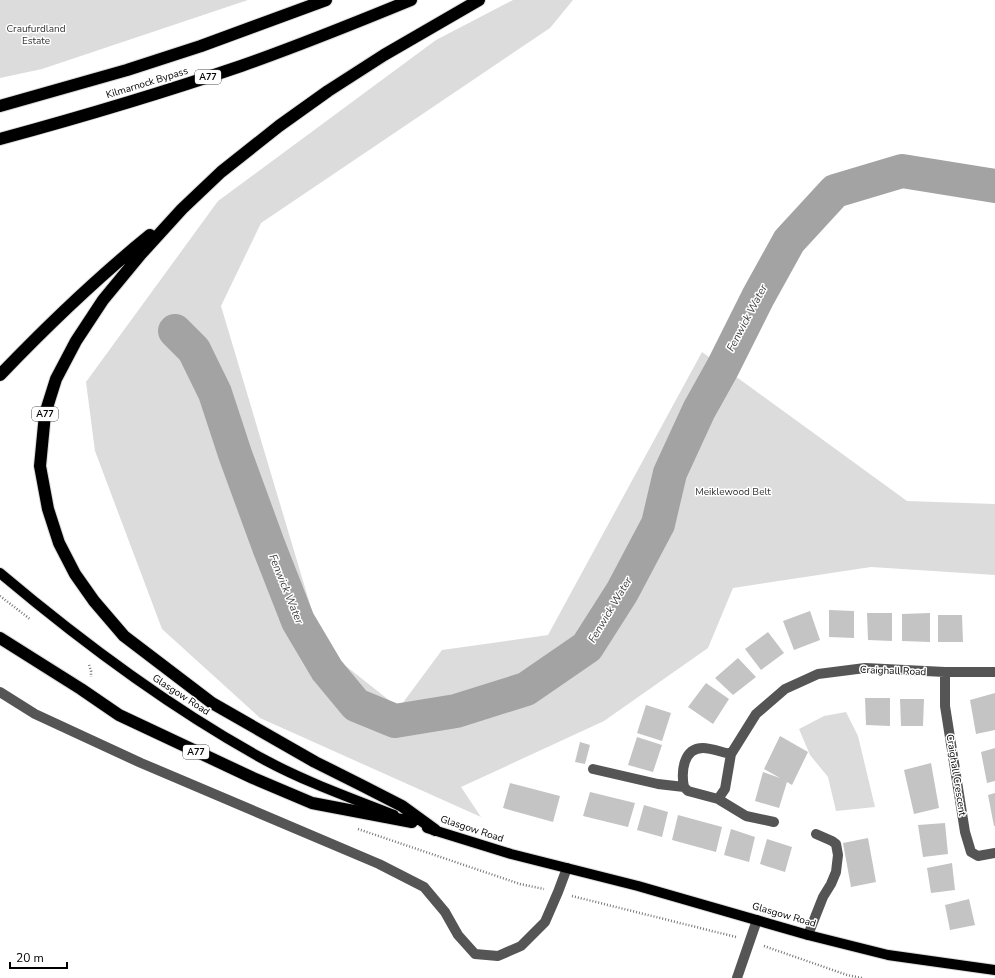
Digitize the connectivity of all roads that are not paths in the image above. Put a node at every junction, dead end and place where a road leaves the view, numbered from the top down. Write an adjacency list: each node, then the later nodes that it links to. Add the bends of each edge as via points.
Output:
1 (326, 0): 4 (highway, Kilmarnock Bypass, via 201,46)
2 (411, 0): 5 (highway, Kilmarnock Bypass / A77, via 241,66)
3 (479, 0): 6 (highway, A77, via 328,91 227,168)
4 (0, 106)
5 (0, 139)
6 (182, 209): 7 (highway, A77, via 87,291); 19 (highway, A77, via 103,300 76,340 56,379 45,414 40,466 48,510 59,543 75,574 124,636 167,669 212,703 315,762 402,806)
7 (0, 375)
8 (0, 573): 17 (main road, Glasgow Road, via 129,675 180,710 266,760)
9 (0, 638): 17 (highway, A77, via 119,715 253,778 312,803)
10 (945, 672): 11 (street, Craighall Road); 13 (street, Craighall Road, via 866,668 818,674 785,689 756,714); 21 (street, Craighall Crescent, via 945,706 965,832 971,852 978,856)
11 (995, 672)
12 (0, 692): 22 (street, via 35,714 141,763 379,864 424,887 445,912 458,935 475,954 498,956 521,946 545,922)
13 (731, 754): 15 (street, via 703,748 693,751 686,757 682,776); 16 (street, Craighall Road, via 725,789)
14 (592, 769): 15 (street, via 658,784)
15 (684, 787): 16 (street, via 688,791)
16 (718, 799): 18 (street, via 746,816)
17 (412, 822): 19 (main road, Glasgow Road)
18 (774, 822)
19 (436, 830): 22 (main road, Glasgow Road, via 511,854)
20 (816, 834): 24 (street, via 836,844 838,855 836,872)
21 (995, 853)
22 (567, 868): 23 (main road, Glasgow Road)
23 (757, 920): 24 (main road, Glasgow Road); 26 (street)
24 (808, 935): 25 (main road, Glasgow Road, via 888,955)
25 (995, 970)
26 (737, 978)

